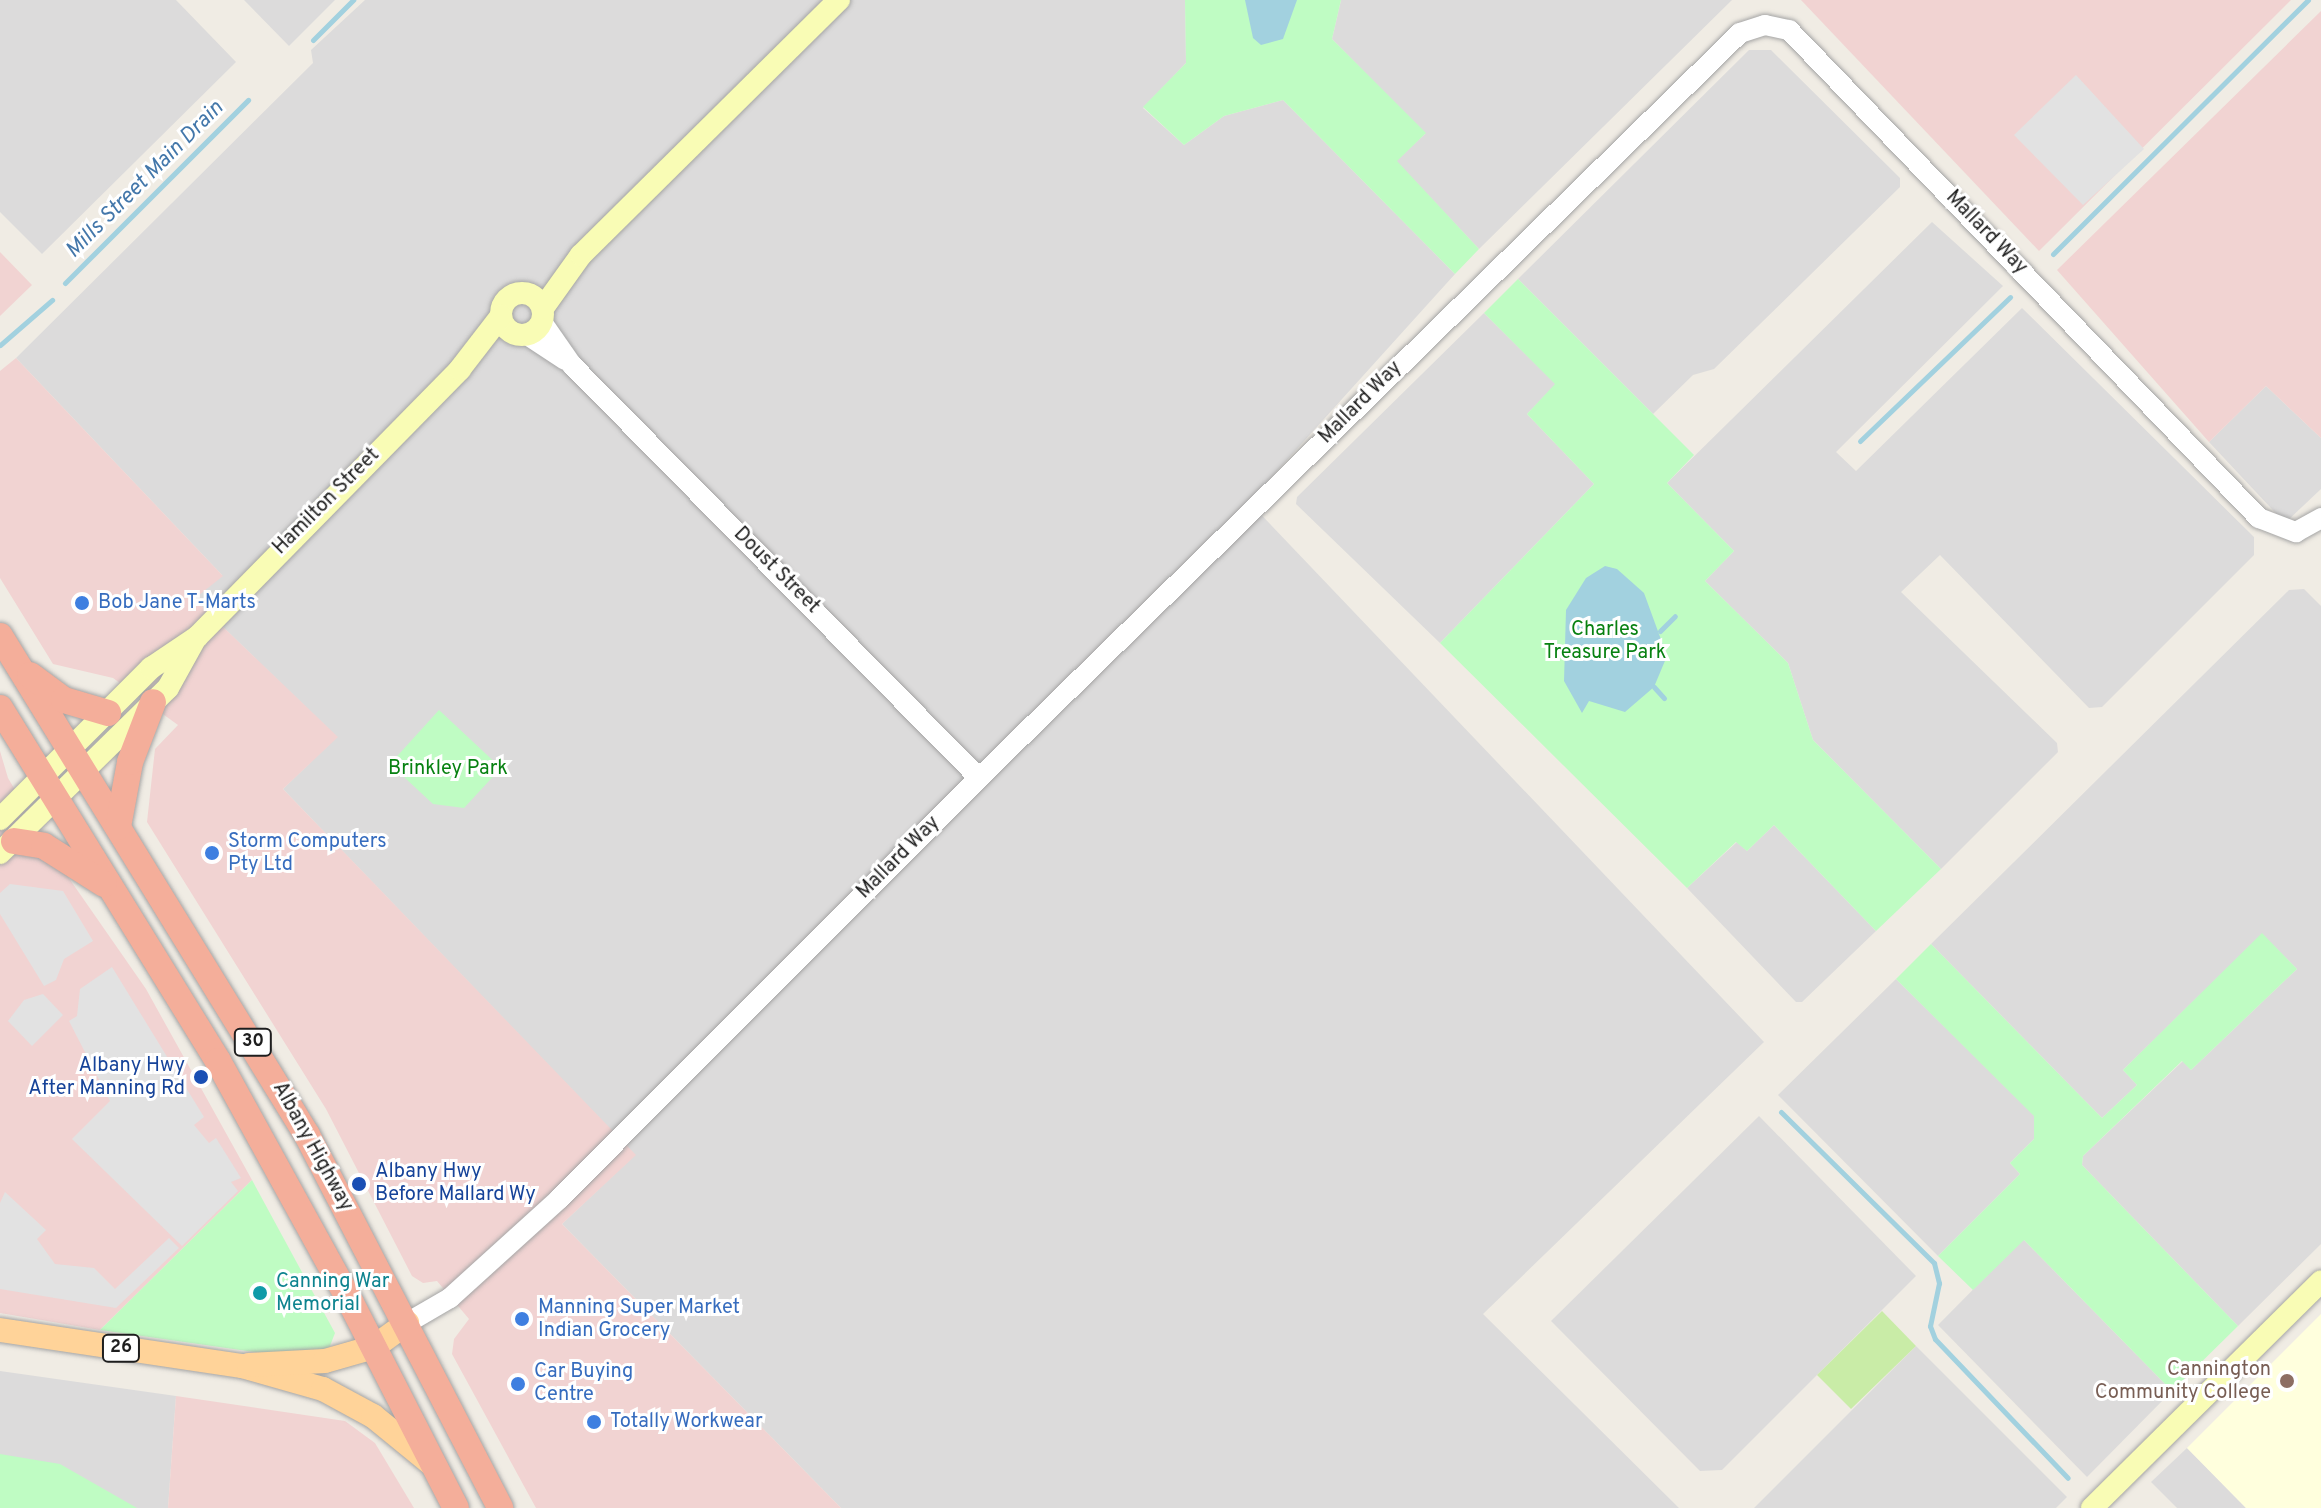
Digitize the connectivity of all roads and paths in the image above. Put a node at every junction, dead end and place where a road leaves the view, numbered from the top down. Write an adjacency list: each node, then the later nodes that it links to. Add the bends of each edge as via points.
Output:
1 (839, 0): 3 (main road, Hamilton Street, via 581,255)
2 (501, 316): 3 (main road, via 507,329); 3 (main road, Hamilton Street, via 510,297); 4 (main road, Hamilton Street)
3 (531, 319): 4 (main road, Hamilton Street); 15 (street, Doust Street)
4 (460, 369): 7 (main road, Hamilton Street)
5 (2321, 518): 15 (street, Mallard Way, via 2296,532 2259,518 1789,30 1765,25 1740,33)
6 (0, 636): 8 (highway, Albany Highway / 30)
7 (197, 637): 9 (main road, Hamilton Street, via 168,688); 11 (main road, Hamilton Street, via 151,668)
8 (20, 668): 11 (highway, via 64,700); 12 (highway, Albany Highway / 30)
9 (153, 702): 13 (main road, Hamilton Street); 17 (highway, via 130,762)
10 (0, 708): 14 (highway, Albany Highway / 30)
11 (108, 713): 12 (main road, Hamilton Street)
12 (71, 749): 13 (highway, Albany Highway / 30); 14 (main road, Hamilton Street)
13 (85, 772): 16 (main road, Hamilton Street); 17 (highway, Albany Highway / 30)
14 (42, 776): 16 (highway, Albany Highway / 30); 18 (main road, Hamilton Street)
15 (979, 778): 21 (street, Mallard Way, via 559,1199 450,1298)
16 (57, 801): 18 (main road, Hamilton Street); 19 (highway, Albany Highway / 30)
17 (118, 827): 21 (highway, Albany Highway / 30, via 307,1135)
18 (5, 838): 19 (highway, via 44,846)
19 (111, 888): 23 (highway, Albany Highway / 30, via 218,1061)
20 (2321, 1281): 28 (main road)
21 (407, 1323): 23 (main road, 26); 27 (highway, Albany Highway / 30)
22 (0, 1330): 24 (main road, 26)
23 (374, 1347): 24 (main road, 26, via 325,1361); 25 (highway, Albany Highway / 30)
24 (242, 1366): 25 (main road, 26, via 323,1389 355,1404)
25 (435, 1466): 26 (highway, Albany Highway / 30)
26 (456, 1508)
27 (500, 1508)
28 (2092, 1508)

